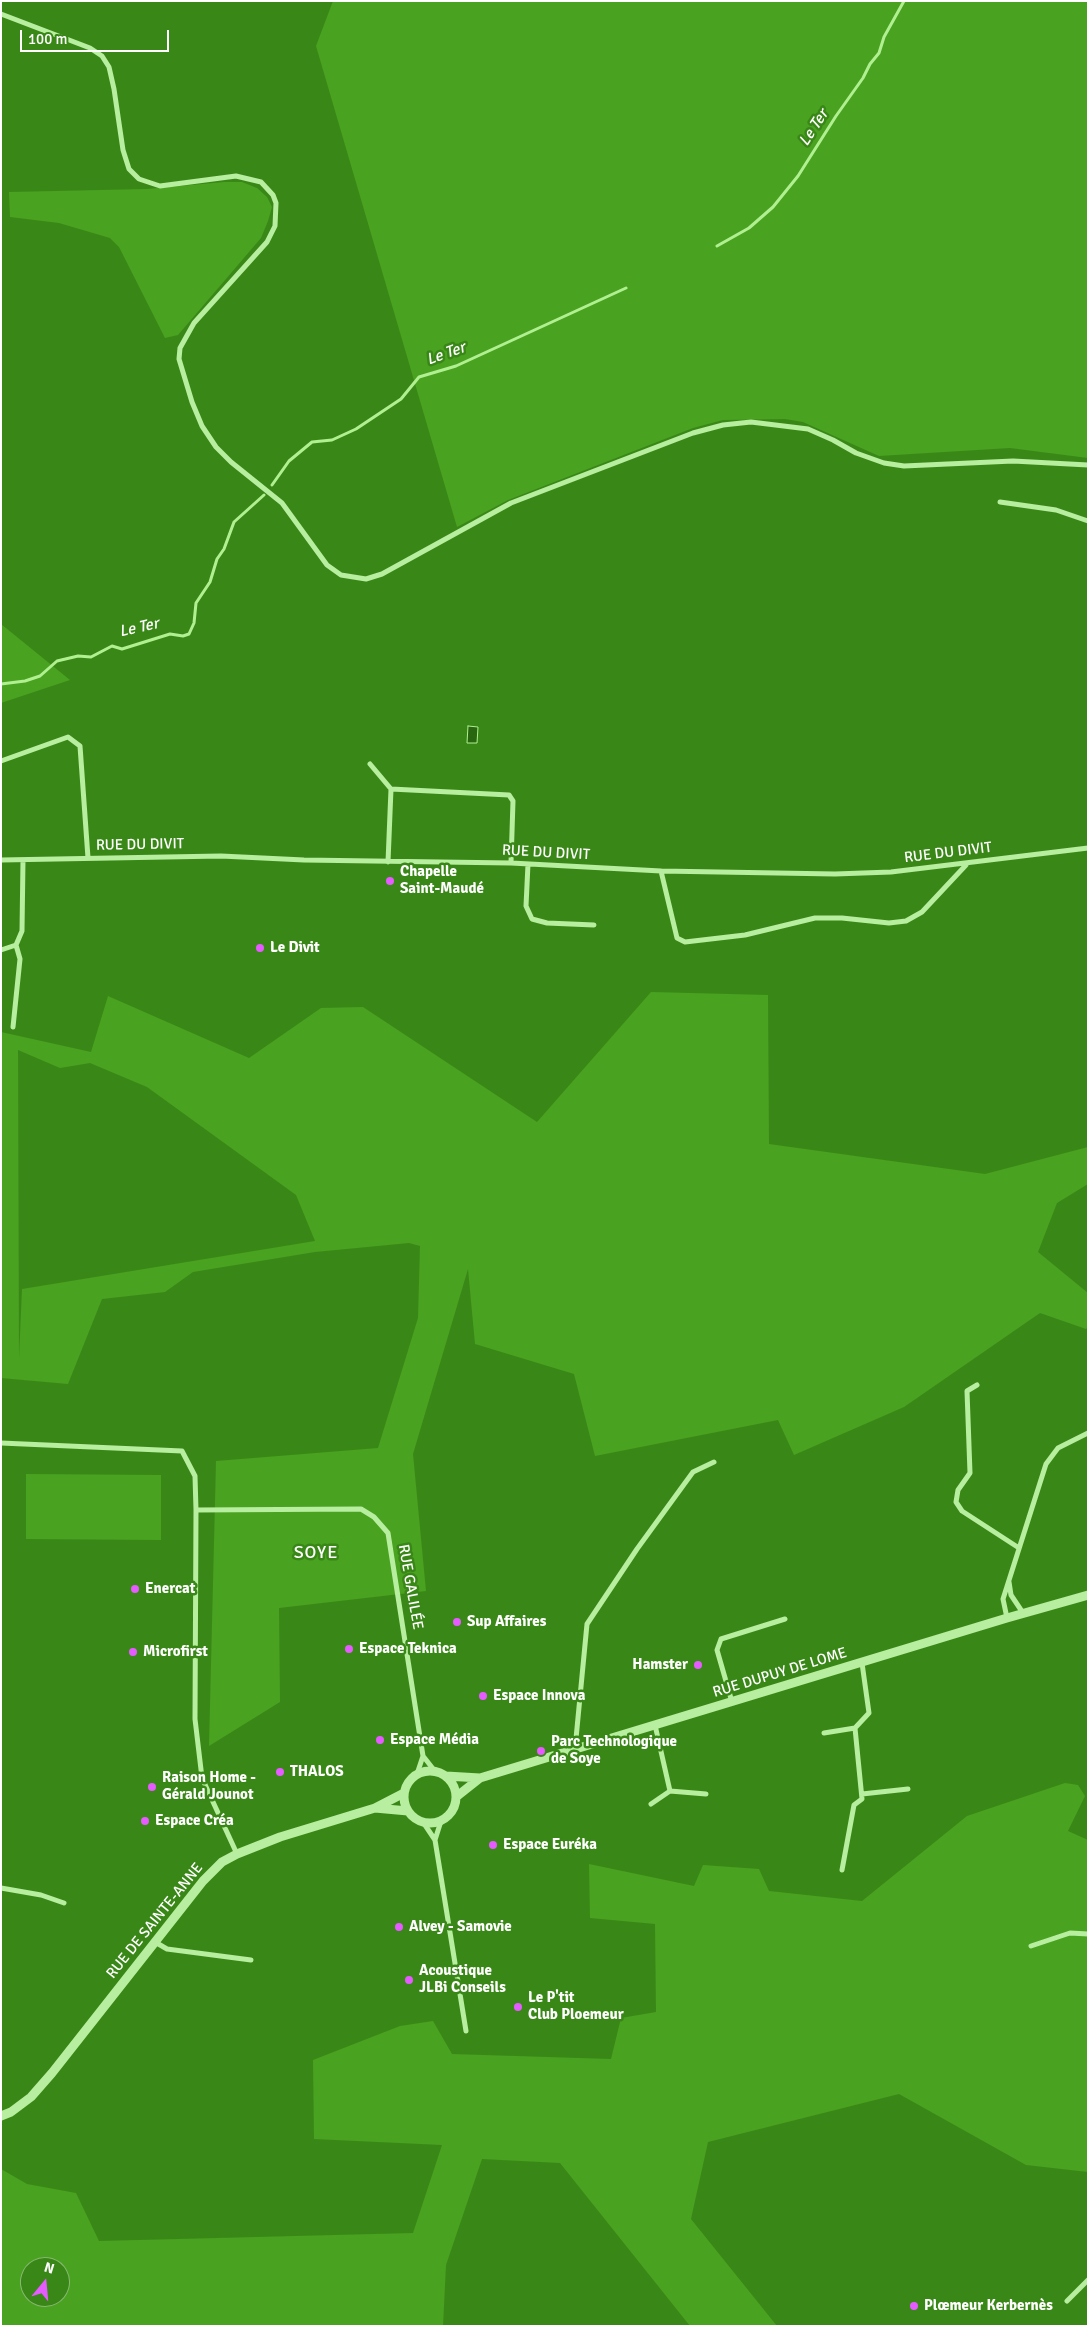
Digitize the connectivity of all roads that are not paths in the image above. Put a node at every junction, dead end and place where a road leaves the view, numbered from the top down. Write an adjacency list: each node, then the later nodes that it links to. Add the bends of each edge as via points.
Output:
1 (1, 14): 2 (street, via 90,48 102,56 109,67 114,89 123,150 129,169 139,179 160,186 236,176 260,182 273,195 275,226 267,242 194,323 183,341 178,359 202,426 216,447 282,503 327,565 341,575 357,579 382,574 511,503 693,433 723,426 751,422 808,429 884,464 1013,461)
2 (1088, 465)
3 (1000, 502): 4 (street, via 1056,510)
4 (1088, 521)
5 (1, 761): 9 (street, via 68,737 80,746)
6 (370, 764): 7 (street)
7 (391, 789): 12 (street); 13 (street, via 509,795 513,804)
8 (1088, 848): 15 (street, RUE DU DIVIT)
9 (88, 858): 11 (street, RUE DU DIVIT); 12 (street, RUE DU DIVIT, via 221,856)
10 (1, 860): 11 (street, RUE DU DIVIT)
11 (23, 860): 18 (street, via 22,931)
12 (388, 862): 13 (street, RUE DU DIVIT)
13 (511, 863): 14 (street, RUE DU DIVIT)
14 (528, 864): 16 (street, RUE DU DIVIT); 17 (street, via 526,906 532,918 547,923)
15 (967, 864): 16 (street, RUE DU DIVIT, via 835,874); 16 (street, via 922,912 906,921 888,923 816,918 745,935 685,942 677,938)
16 (661, 872)
17 (594, 925)
18 (16, 945): 19 (street); 20 (street, via 20,958)
19 (1, 950)
20 (12, 1027)
21 (977, 1385): 26 (street, via 967,1391 970,1473 958,1490 956,1502 962,1511)
22 (1088, 1433): 26 (street, via 1058,1448 1046,1464)
23 (1, 1444): 25 (street, via 182,1451 195,1476)
24 (714, 1462): 37 (street, via 692,1472 587,1624)
25 (196, 1510): 38 (street, RUE GALILÉE, via 361,1509 374,1516 388,1533); 55 (street, via 195,1719 202,1778)
26 (1019, 1548): 27 (street)
27 (1009, 1582): 29 (street, via 1011,1595); 30 (street, via 1003,1599)
28 (1088, 1595): 29 (street, RUE DUPUY DE LOME)
29 (1022, 1613): 30 (street, RUE DUPUY DE LOME)
30 (1007, 1618): 32 (street, RUE DUPUY DE LOME)
31 (785, 1619): 33 (street, via 721,1639 717,1650)
32 (862, 1663): 33 (street, RUE DUPUY DE LOME); 35 (street, via 869,1713)
33 (732, 1702): 34 (street, RUE DUPUY DE LOME)
34 (655, 1725): 37 (street, RUE DUPUY DE LOME); 44 (street)
35 (855, 1728): 36 (street); 47 (street)
36 (824, 1733)
37 (576, 1749): 42 (street, RUE DUPUY DE LOME)
38 (423, 1756): 39 (street, RUE GALILÉE); 40 (street, RUE GALILÉE)
39 (434, 1770): 40 (street); 41 (street)
40 (417, 1774): 45 (street)
41 (446, 1776): 42 (street, RUE DUPUY DE LOME); 48 (street)
42 (480, 1778): 48 (street, RUE DUPUY DE LOME)
43 (908, 1789): 47 (street)
44 (670, 1791): 46 (street); 49 (street)
45 (404, 1793): 50 (street, RUE DE SAINTE-ANNE); 51 (street)
46 (706, 1794)
47 (862, 1794): 56 (street, via 862,1799 854,1805)
48 (456, 1797): 52 (street, via 452,1810)
49 (651, 1804)
50 (375, 1808): 51 (street, RUE DE SAINTE-ANNE); 55 (street, RUE DE SAINTE-ANNE, via 280,1837)
51 (408, 1811): 53 (street)
52 (441, 1821): 53 (street); 54 (street)
53 (423, 1822): 54 (street)
54 (435, 1840): 63 (street)
55 (237, 1854): 60 (street, RUE DE SAINTE-ANNE, via 222,1862 203,1881)
56 (842, 1870)
57 (1, 1888): 58 (street)
58 (64, 1903)
59 (1088, 1934): 61 (street, via 1070,1934)
60 (156, 1942): 62 (street, via 167,1949); 64 (street, RUE DE SAINTE-ANNE, via 31,2097)
61 (1031, 1946)
62 (251, 1960)
63 (466, 2031)
64 (1, 2116)
65 (1088, 2280): 66 (street)
66 (1067, 2301)

